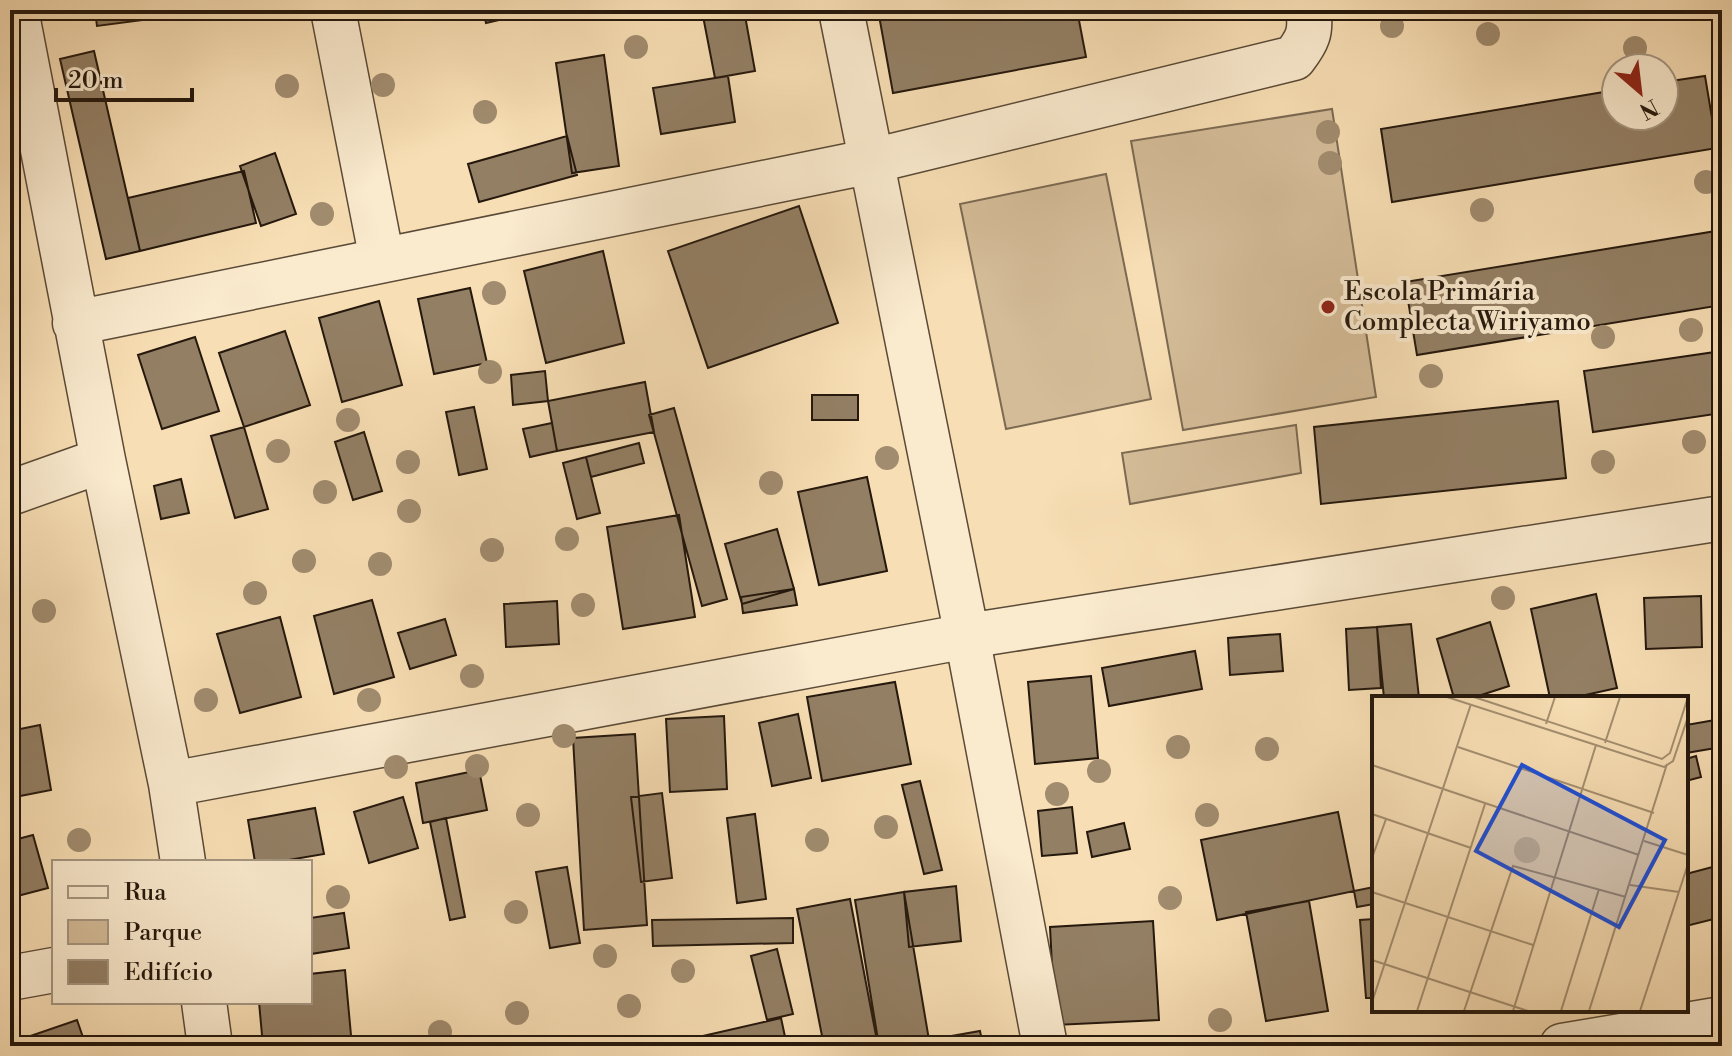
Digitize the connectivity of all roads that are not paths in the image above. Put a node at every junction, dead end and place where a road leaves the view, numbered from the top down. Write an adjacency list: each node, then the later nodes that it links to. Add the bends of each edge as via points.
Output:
1 (16, 10): 7 (street)
2 (333, 10): 6 (street)
3 (841, 10): 5 (street)
4 (1308, 10): 5 (street, via 1306,42 1294,58)
5 (872, 161): 6 (street); 11 (street)
6 (382, 260): 7 (street)
7 (75, 323): 8 (street)
8 (103, 460): 9 (street); 12 (street)
9 (10, 493)
10 (1722, 518): 11 (street)
11 (967, 636): 12 (street); 19 (street)
12 (171, 784): 13 (street)
13 (183, 860)
14 (52, 970): 15 (street)
15 (10, 978)
16 (204, 1004): 18 (street)
17 (1722, 1019): 20 (street)
18 (210, 1046)
19 (1045, 1046)
20 (1562, 1046)

